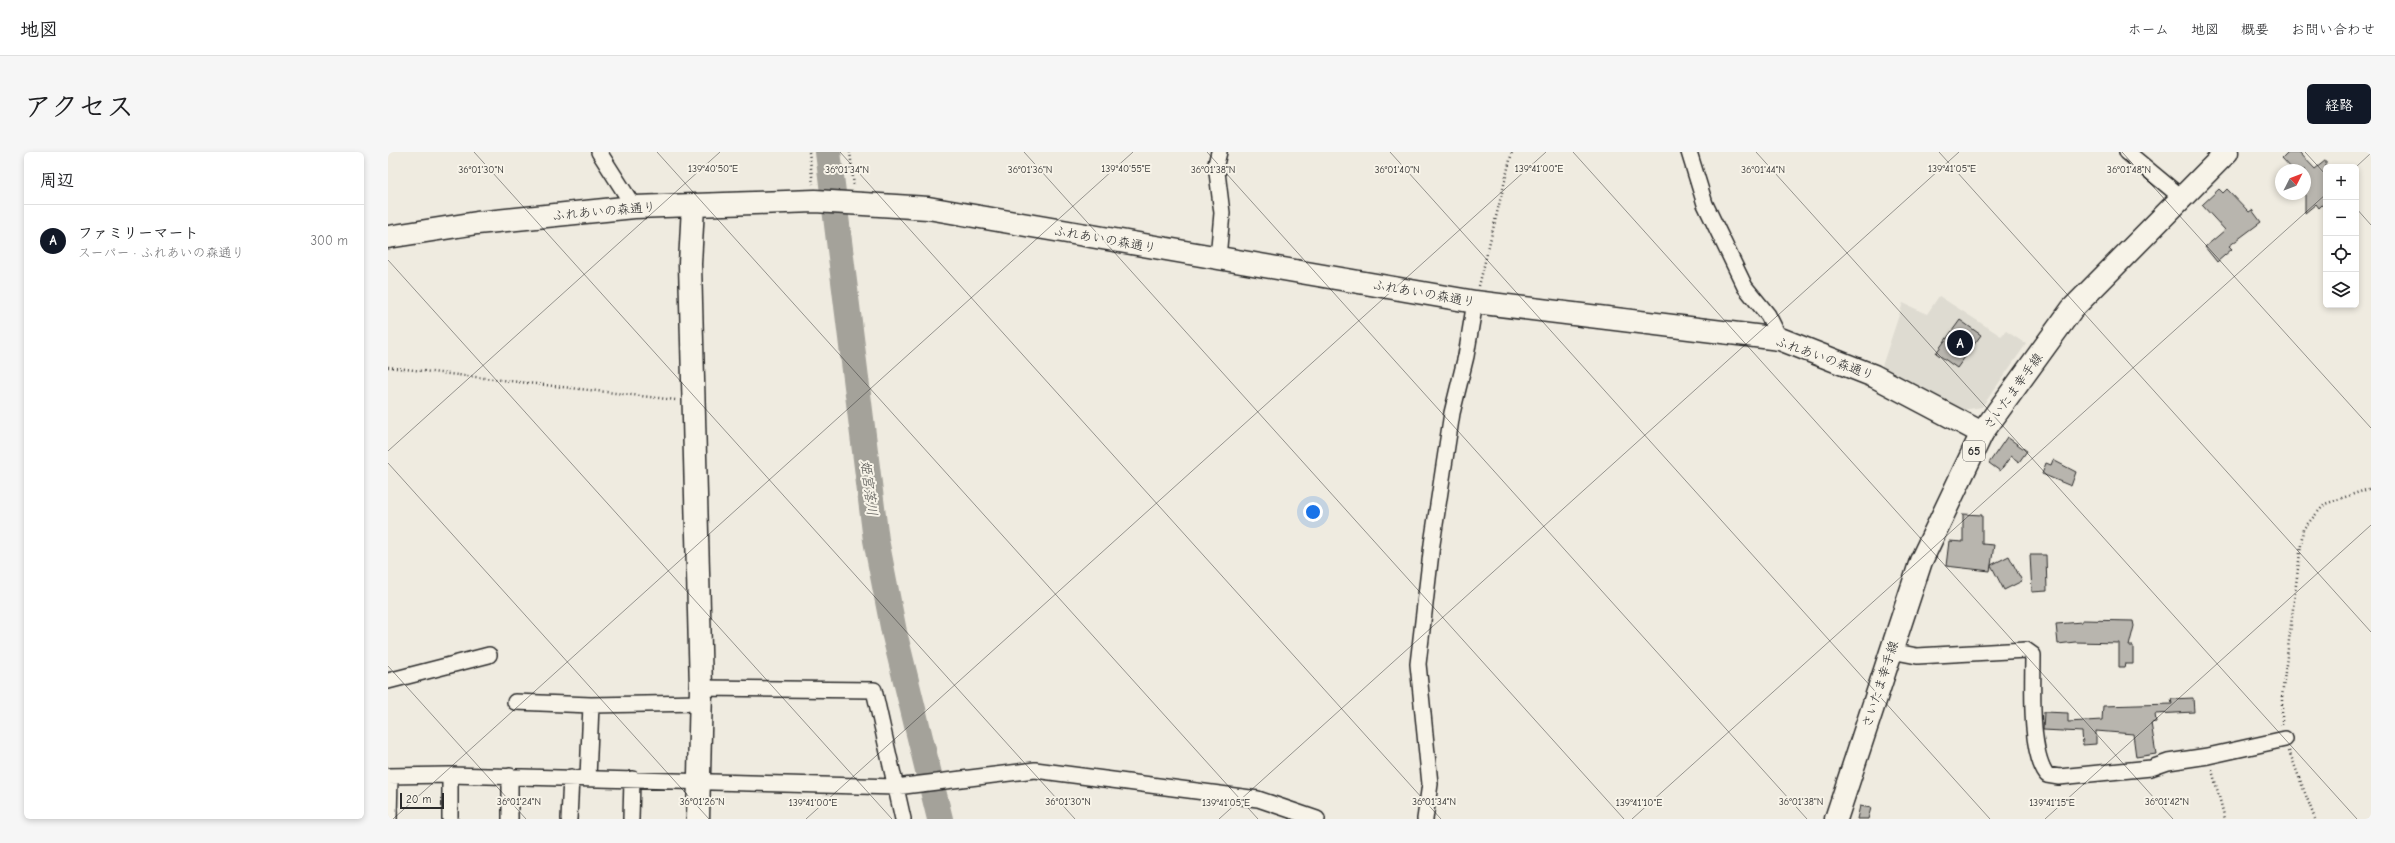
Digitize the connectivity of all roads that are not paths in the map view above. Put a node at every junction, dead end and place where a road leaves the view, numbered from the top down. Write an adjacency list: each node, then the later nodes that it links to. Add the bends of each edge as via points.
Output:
1 (598, 152): 8 (street)
2 (1219, 152): 10 (street, via 1216,164 1222,213)
3 (1689, 152): 12 (street, via 1704,204 1741,280 1768,315)
4 (2127, 152): 6 (street)
5 (2227, 152): 6 (street, さいたま幸手線 / 65)
6 (2181, 197): 13 (street, さいたま幸手線 / 65, via 2072,309)
7 (693, 206): 8 (street, ふれあいの森通り); 10 (street, ふれあいの森通り, via 763,201 818,201 928,208); 17 (street, via 690,264)
8 (634, 207): 9 (street, ふれあいの森通り, via 477,223)
9 (388, 237)
10 (1218, 258): 11 (street, ふれあいの森通り)
11 (1475, 302): 12 (street, ふれあいの森通り); 37 (street, via 1466,356 1452,413 1432,544 1418,664 1430,784)
12 (1780, 339): 13 (street, ふれあいの森通り, via 1874,376)
13 (1982, 433): 14 (street, さいたま幸手線 / 65, via 1921,561)
14 (1891, 651): 20 (street, via 1917,656 2026,650 2033,655 2032,709 2040,766 2047,775 2059,777 2151,768 2168,762); 38 (street, さいたま幸手線 / 65)
15 (489, 655): 16 (street)
16 (388, 681)
17 (701, 696): 19 (street); 27 (street); 28 (street, via 874,690)
18 (515, 702): 19 (street)
19 (591, 705): 25 (street)
20 (2285, 739)
21 (450, 775): 22 (street); 23 (street); 30 (street)
22 (389, 776): 29 (street)
23 (510, 776): 24 (street); 31 (street)
24 (571, 777): 25 (street); 32 (street)
25 (588, 778): 26 (street)
26 (632, 779): 27 (street); 33 (street)
27 (699, 780): 28 (street); 34 (street)
28 (901, 785): 35 (street); 36 (street, via 1035,770 1258,799)
29 (389, 819)
30 (450, 819)
31 (510, 819)
32 (570, 819)
33 (631, 819)
34 (698, 819)
35 (903, 819)
36 (1317, 819)
37 (1425, 819)
38 (1836, 819)

